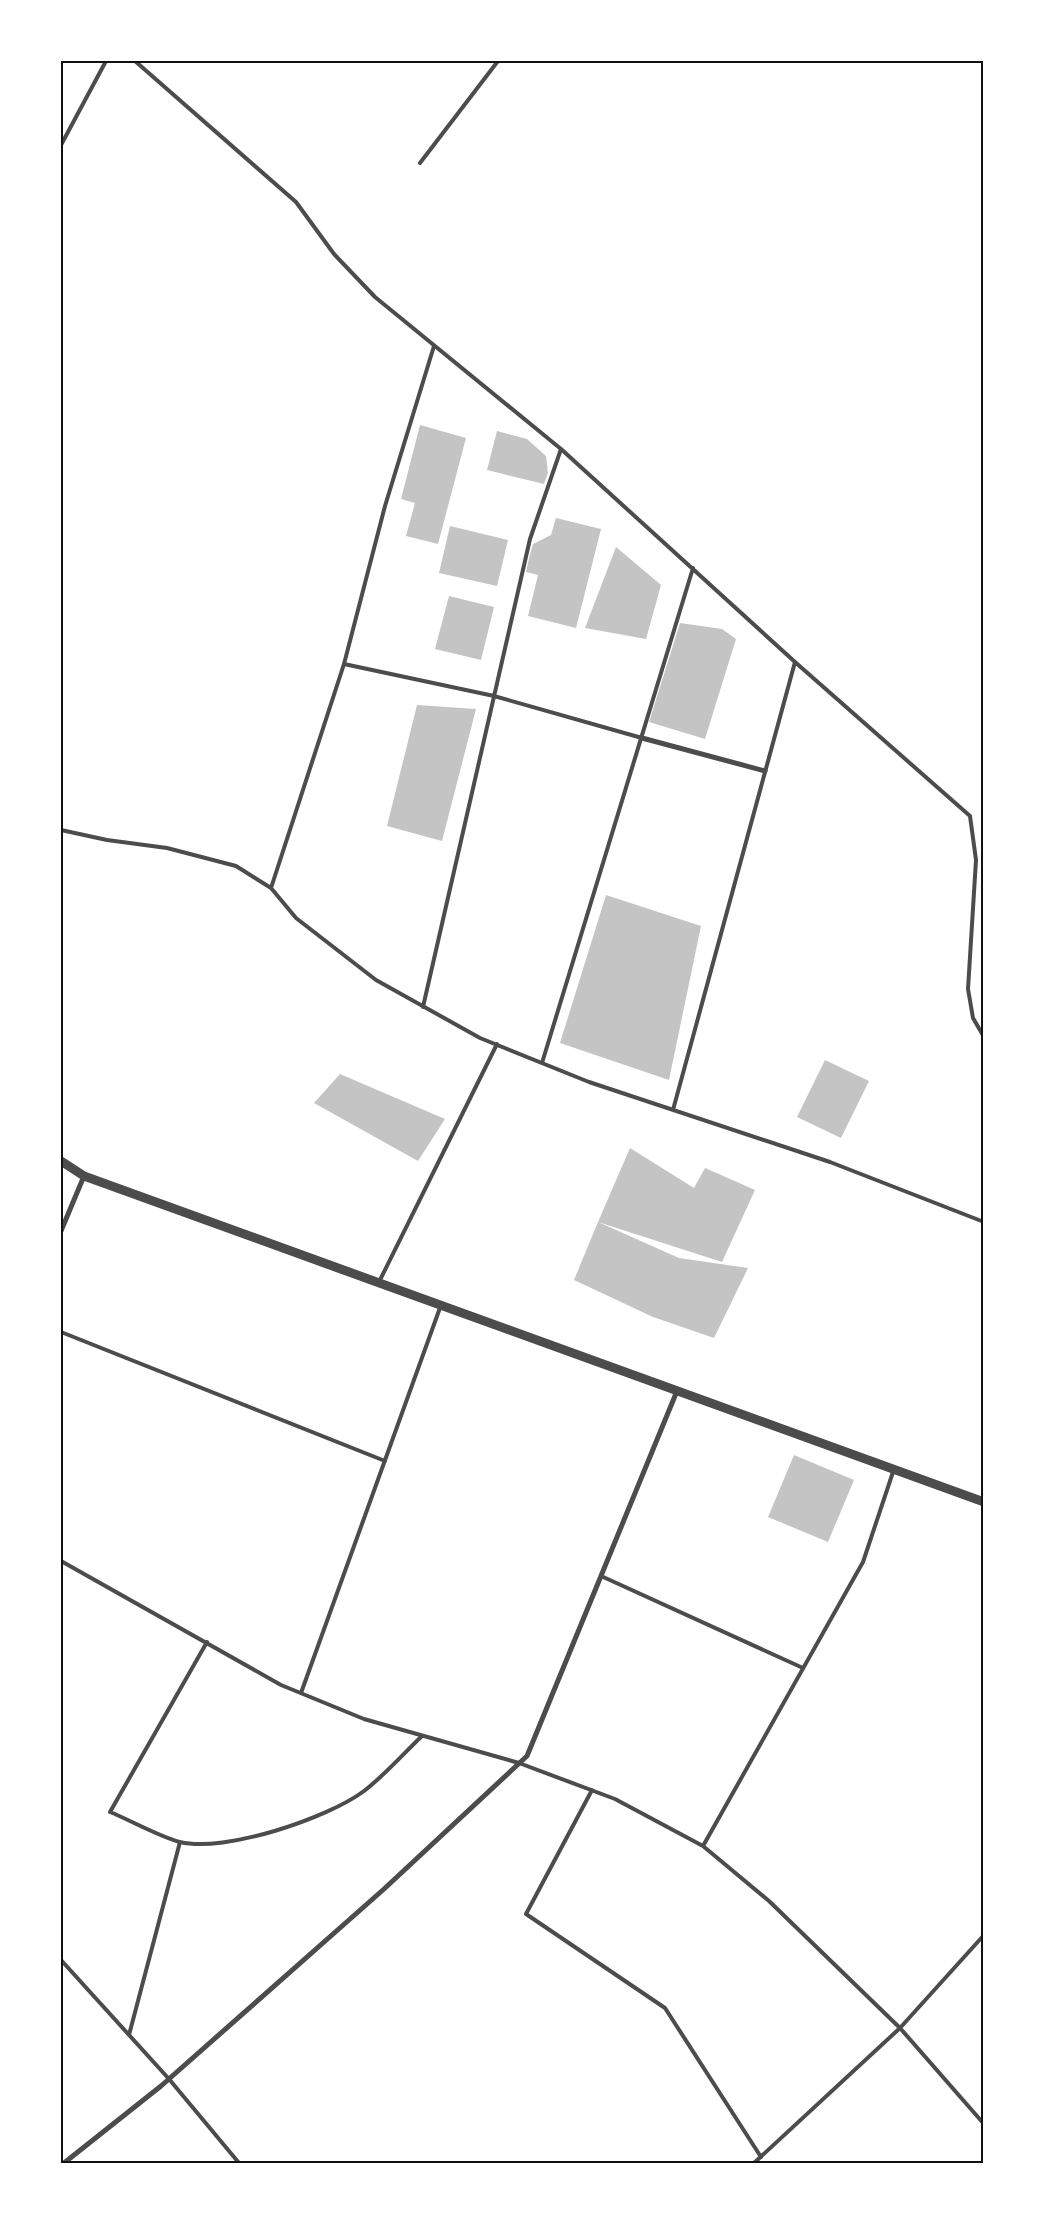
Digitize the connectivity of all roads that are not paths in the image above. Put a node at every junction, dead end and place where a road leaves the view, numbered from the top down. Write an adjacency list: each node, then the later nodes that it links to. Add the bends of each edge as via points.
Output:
1 (106, 61): 4 (lane)
2 (134, 61): 6 (lane, via 296,202 334,254 376,298)
3 (498, 61): 5 (lane)
4 (61, 145)
5 (420, 163)
6 (434, 346): 7 (lane); 10 (lane, via 385,506)
7 (561, 449): 8 (lane); 11 (lane, via 530,539)
8 (693, 568): 9 (lane); 12 (lane)
9 (795, 662): 13 (lane); 17 (lane, via 970,816 976,860 968,989 973,1018)
10 (344, 664): 11 (lane); 15 (lane)
11 (494, 696): 12 (lane); 16 (lane)
12 (642, 738): 13 (street); 19 (lane)
13 (766, 771): 20 (lane)
14 (61, 830): 15 (lane, via 167,848 236,866)
15 (271, 888): 16 (lane, via 296,918 376,980)
16 (423, 1006): 18 (lane)
17 (984, 1037)
18 (497, 1044): 19 (lane); 25 (lane)
19 (542, 1063): 20 (lane)
20 (674, 1110): 23 (lane, via 830,1162)
21 (61, 1161): 22 (street)
22 (84, 1176): 24 (street); 25 (street)
23 (984, 1222)
24 (61, 1231)
25 (379, 1283): 26 (street)
26 (441, 1305): 28 (street); 29 (lane)
27 (61, 1332): 29 (lane)
28 (676, 1391): 30 (street); 33 (street)
29 (384, 1461): 36 (lane)
30 (894, 1470): 31 (street); 35 (lane, via 863,1562)
31 (984, 1502)
32 (61, 1561): 34 (lane)
33 (601, 1576): 35 (lane); 38 (street, via 527,1756)
34 (207, 1642): 36 (lane); 40 (lane, via 110,1812)
35 (803, 1668): 41 (lane)
36 (300, 1693): 37 (lane, via 364,1719)
37 (422, 1736): 38 (lane); 40 (lane, via 364,1791 325,1813 262,1836 204,1843)
38 (519, 1763): 39 (lane); 46 (street)
39 (592, 1790): 41 (lane, via 616,1799); 48 (lane, via 526,1914 665,2008)
40 (180, 1842): 45 (lane)
41 (703, 1846): 44 (lane, via 768,1901)
42 (984, 1935): 44 (lane)
43 (61, 1960): 45 (lane)
44 (900, 2028): 47 (lane); 48 (lane)
45 (129, 2035): 46 (lane)
46 (169, 2079): 49 (street); 50 (lane)
47 (984, 2124)
48 (761, 2156): 51 (lane)
49 (64, 2163)
50 (239, 2163)
51 (754, 2163)

